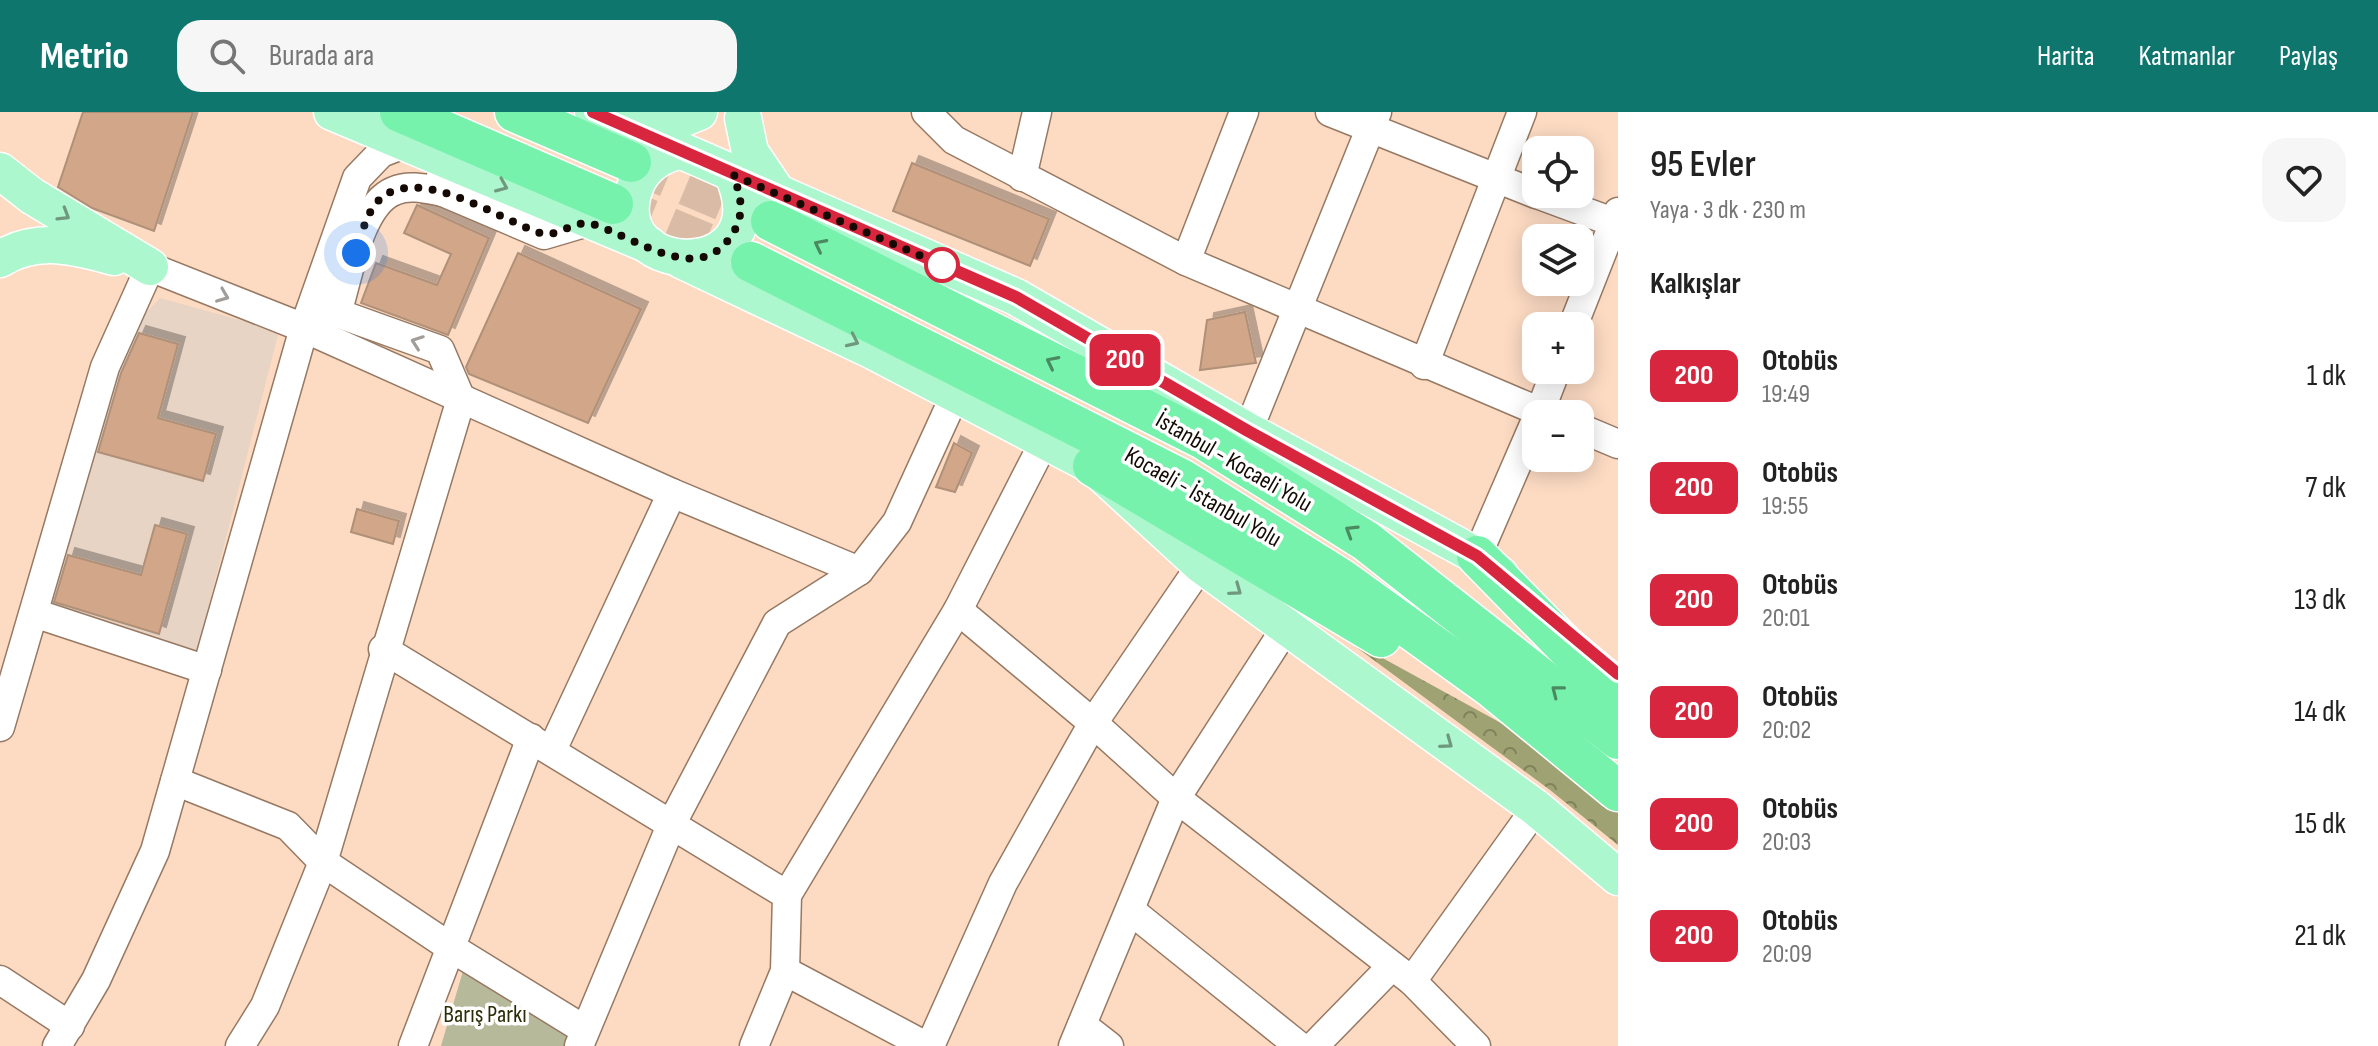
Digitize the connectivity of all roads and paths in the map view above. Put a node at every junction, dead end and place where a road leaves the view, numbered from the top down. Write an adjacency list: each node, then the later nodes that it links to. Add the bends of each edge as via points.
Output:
1 (332, 112): 13 (main road)
2 (515, 112): 14 (highway)
3 (593, 112): 14 (main road)
4 (699, 112): 14 (main road)
5 (706, 112): 15 (main road)
6 (926, 112): 19 (street, via 954,140)
7 (1037, 112): 19 (street)
8 (1244, 112): 28 (street)
9 (1330, 112): 12 (street)
10 (1522, 112): 20 (street)
11 (744, 115): 17 (main road); 22 (main road, via 750,152)
12 (1374, 120): 20 (street); 31 (street)
13 (402, 128): 18 (main road); 24 (highway); 34 (street, via 357,178)
14 (631, 145): 15 (main road)
15 (683, 152): 17 (main road); 26 (main road, via 662,155 647,166 634,189 632,215 638,231)
16 (0, 171): 30 (main road, one-way to 30)
17 (728, 173): 22 (main road); 26 (main road, via 740,191 741,209 728,241 699,259)
18 (441, 175): 24 (main road, one-way to 24); 33 (street, via 395,190 371,209)
19 (1022, 177): 28 (street)
20 (1496, 179): 21 (street); 35 (street)
21 (1522, 189)
22 (776, 208): 39 (main road, via 1016,297); 58 (highway, İstanbul - Kocaeli Yolu, one-way to 22, via 1366,541 1205,440)
23 (1581, 208): 25 (street)
24 (600, 213): 26 (main road)
25 (1617, 219): 32 (street)
26 (665, 253): 36 (main road, one-way to 36)
27 (0, 259): 30 (main road, via 42,243)
28 (1186, 261): 31 (street)
29 (751, 262): 60 (highway, Kocaeli - İstanbul Yolu, via 1181,479 1341,579)
30 (150, 267): 34 (street, one-way to 34); 50 (street, via 105,367)
31 (1297, 308): 35 (street); 39 (street)
32 (1579, 312)
33 (337, 313): 34 (street); 37 (street, one-way to 33, via 440,350)
34 (304, 328): 37 (street); 53 (street)
35 (1424, 365): 38 (street)
36 (956, 393): 41 (main road); 48 (street, via 897,522)
37 (461, 399): 45 (street); 52 (street)
38 (1522, 407)
39 (1248, 431): 46 (main road)
40 (1594, 434): 42 (street)
41 (1044, 442): 44 (main road); 49 (street)
42 (1618, 444)
43 (1522, 455): 46 (street)
44 (1093, 466): 47 (main road); 60 (highway)
45 (672, 493): 48 (street); 59 (street)
46 (1477, 556): 54 (main road); 55 (highway)
47 (1201, 565): 51 (main road, one-way to 51); 56 (street)
48 (859, 571): 65 (street, via 777,623)
49 (958, 610): 56 (street); 68 (street)
50 (34, 613): 53 (street); 57 (street)
51 (1287, 626): 63 (street); 64 (main road, one-way to 64)
52 (383, 649): 59 (street); 66 (street)
53 (207, 670): 61 (street)
54 (1618, 674)
55 (1618, 700)
56 (1093, 723): 63 (street); 80 (street, via 1003,883)
57 (0, 727)
58 (1618, 739)
59 (541, 744): 65 (street); 70 (street)
60 (1563, 745): 62 (highway, Kocaeli - İstanbul Yolu)
61 (175, 781): 66 (street, via 288,826); 74 (street, via 155,851)
62 (1618, 791)
63 (1176, 798): 69 (street); 72 (street)
64 (1536, 808): 67 (main road); 72 (street)
65 (672, 823): 68 (street); 76 (street)
66 (323, 862): 70 (street); 77 (street, via 265,1006)
67 (1618, 877)
68 (787, 895): 71 (street)
69 (1130, 910): 75 (street); 82 (street)
70 (450, 947): 76 (street); 78 (street)
71 (785, 971): 79 (street); 80 (street)
72 (1402, 973): 83 (street); 84 (street)
73 (0, 980): 74 (street)
74 (64, 1036)
75 (1077, 1036): 81 (street)
76 (582, 1038)
77 (240, 1046)
78 (413, 1046)
79 (754, 1046)
80 (928, 1046)
81 (1109, 1046)
82 (1299, 1046)
83 (1314, 1046)
84 (1476, 1046)

